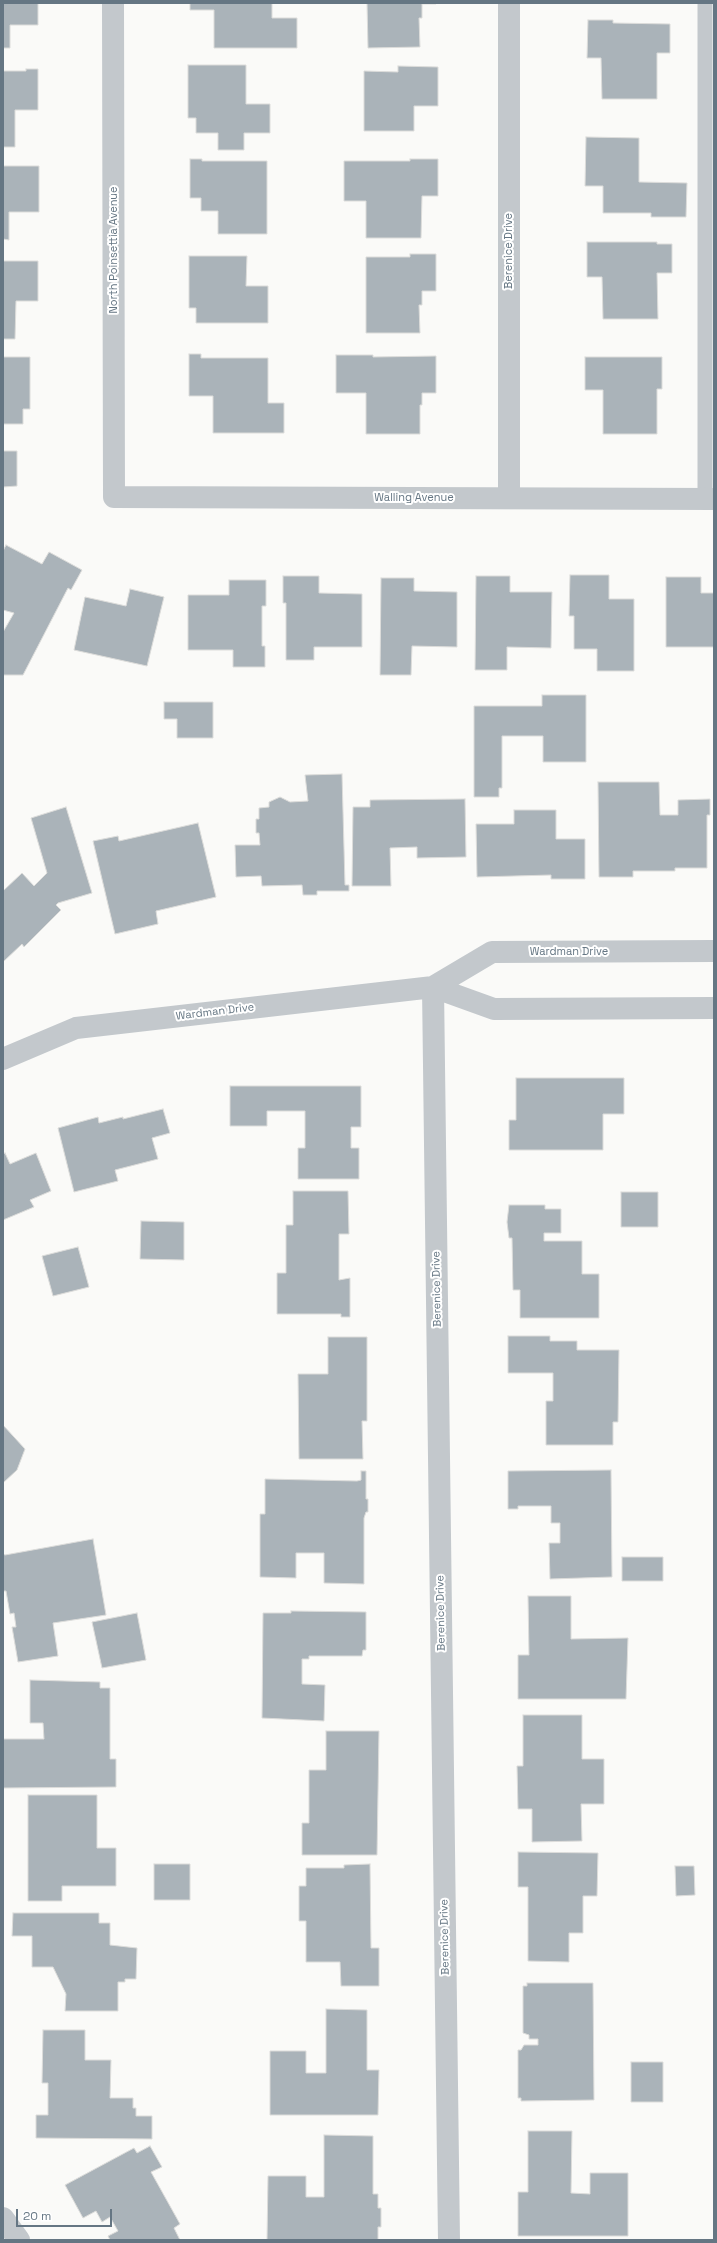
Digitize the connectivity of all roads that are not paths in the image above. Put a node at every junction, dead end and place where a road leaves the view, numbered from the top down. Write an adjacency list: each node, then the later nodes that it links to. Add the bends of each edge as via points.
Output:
1 (113, 3): 4 (street, North Poinsettia Avenue)
2 (509, 3): 5 (street, Berenice Drive)
3 (705, 3): 6 (lane)
4 (114, 496): 5 (street, Walling Avenue)
5 (509, 498): 6 (street, Walling Avenue)
6 (710, 499)
7 (714, 951): 8 (street, Wardman Drive, via 492,952)
8 (433, 986): 9 (street, Wardman Drive, via 494,1009); 10 (street, Wardman Drive, via 76,1028); 13 (street, Berenice Drive)
9 (714, 1008)
10 (3, 1059)
11 (3, 2218): 12 (street)
12 (19, 2240)
13 (449, 2240)

